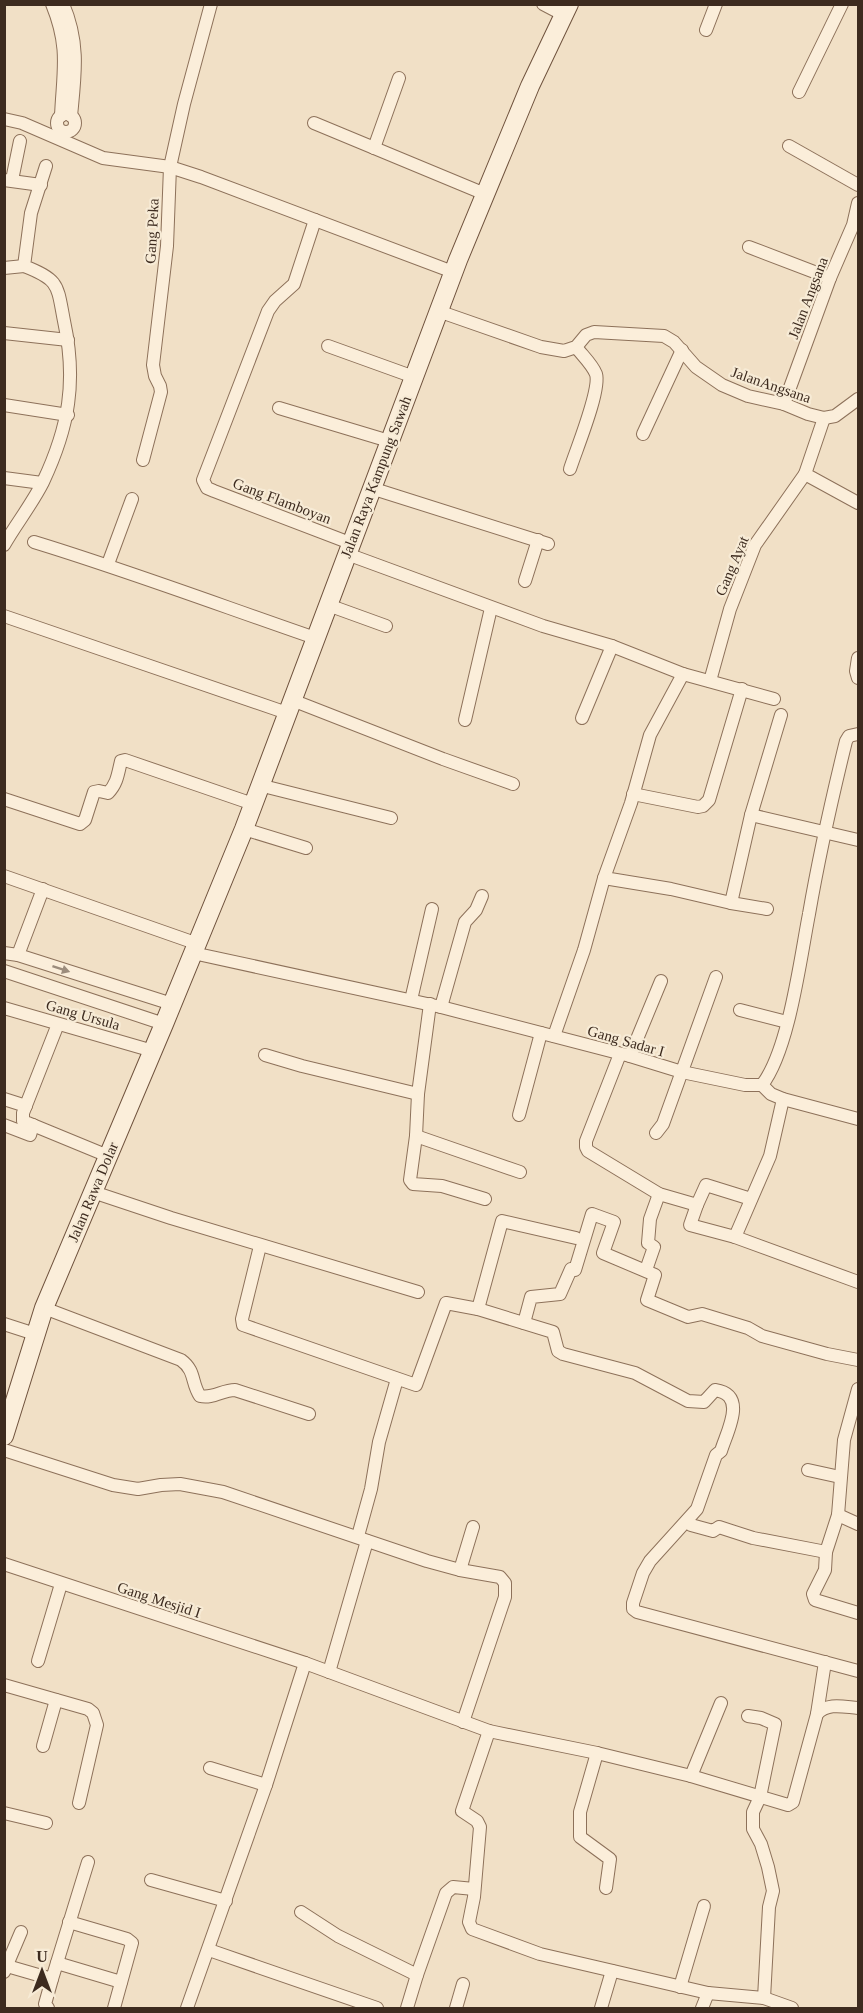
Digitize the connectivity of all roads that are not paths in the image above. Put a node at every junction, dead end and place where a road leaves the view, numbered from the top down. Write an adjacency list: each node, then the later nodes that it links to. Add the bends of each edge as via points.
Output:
1 (52, 4): 8 (street)
2 (63, 4): 8 (street)
3 (211, 4): 19 (street, Gang Peka)
4 (543, 4): 7 (street)
5 (716, 4): 9 (street)
6 (842, 4): 11 (street)
7 (567, 10): 23 (street, Jalan Raya Kampung Sawah)
8 (66, 24): 14 (street, via 76,49 70,63 66,116 74,120 75,126)
9 (706, 30)
10 (399, 78): 17 (street)
11 (799, 92)
12 (4, 119): 14 (street)
13 (314, 123): 17 (street)
14 (61, 136): 19 (street, via 103,158)
15 (20, 141): 20 (street)
16 (789, 146): 22 (street)
17 (374, 148): 23 (street)
18 (46, 166): 21 (street)
19 (170, 167): 25 (street); 46 (street, Gang Peka, via 167,246 153,365 161,389)
20 (8, 180): 21 (street)
21 (41, 185): 27 (street, via 31,213)
22 (858, 185)
23 (485, 194): 29 (street, Jalan Raya Kampung Sawah)
24 (858, 203): 30 (street, Jalan Angsana, via 853,225)
25 (315, 220): 29 (street); 56 (street, Gang Flamboyan, via 294,284 268,311 204,484)
26 (749, 246): 30 (street)
27 (24, 266): 28 (street); 33 (street, via 45,274 54,283)
28 (4, 268)
29 (453, 272): 31 (street, Jalan Raya Kampung Sawah)
30 (830, 278): 39 (street, Jalan Angsana)
31 (438, 311): 35 (street, JalanAngsana, via 541,347 564,351); 37 (street, Jalan Raya Kampung Sawah)
32 (4, 333): 33 (street)
33 (68, 340): 42 (street)
34 (328, 346): 37 (street)
35 (576, 347): 36 (street, JalanAngsana, via 594,332 664,336); 47 (street, via 596,379)
36 (682, 350): 39 (street, JalanAngsana, via 696,367 722,385); 44 (street)
37 (414, 377): 45 (street, Jalan Raya Kampung Sawah)
38 (858, 399): 43 (street, via 835,416)
39 (784, 404): 43 (street, JalanAngsana)
40 (4, 405): 42 (street)
41 (279, 408): 45 (street)
42 (68, 415): 50 (street)
43 (824, 418): 48 (street, JalanAngsana)
44 (643, 434)
45 (389, 441): 51 (street, Jalan Raya Kampung Sawah)
46 (143, 460)
47 (570, 469)
48 (805, 474): 53 (street); 68 (street, Gang Ayat, via 755,545 730,609)
49 (4, 478): 50 (street)
50 (42, 483): 55 (street)
51 (371, 488): 56 (street, Jalan Raya Kampung Sawah); 58 (street, via 543,542)
52 (132, 500): 57 (street)
53 (858, 503)
54 (34, 542): 57 (street)
55 (4, 545)
56 (349, 549): 59 (street, Jalan Raya Kampung Sawah); 60 (street, Gang Flamboyan)
57 (108, 564): 63 (street)
58 (525, 582)
59 (328, 605): 62 (street); 63 (street, Jalan Raya Kampung Sawah)
60 (491, 608): 64 (street, Gang Flamboyan); 74 (street)
61 (4, 616): 71 (street)
62 (386, 627)
63 (315, 638): 71 (street, Jalan Raya Kampung Sawah)
64 (612, 646): 66 (street, Gang Flamboyan); 73 (street)
65 (858, 658): 67 (street)
66 (683, 674): 68 (street, Gang Flamboyan); 78 (street, via 650,735)
67 (858, 678)
68 (710, 681): 69 (street, Gang Flamboyan)
69 (742, 689): 70 (street, Gang Flamboyan); 78 (street, via 704,806)
70 (774, 699)
71 (290, 706): 76 (street); 77 (street, Jalan Raya Kampung Sawah)
72 (781, 716): 81 (street)
73 (582, 718)
74 (465, 720)
75 (858, 734): 84 (street, via 846,741)
76 (513, 784)
77 (259, 785): 80 (street, Jalan Raya Kampung Sawah); 82 (street)
78 (633, 794): 88 (street)
79 (4, 799): 80 (street, via 80,824 94,792 108,793 113,788 121,761 125,760)
80 (253, 804): 83 (street, Jalan Raya Kampung Sawah)
81 (751, 815): 84 (street); 91 (street)
82 (390, 818)
83 (244, 829): 86 (street); 94 (street, Jalan Raya Kampung Sawah)
84 (825, 832): 85 (street); 105 (street)
85 (858, 840)
86 (306, 848)
87 (4, 876): 89 (street, Gang Sadar I)
88 (604, 878): 91 (street); 109 (street)
89 (43, 888): 94 (street, Gang Sadar I); 96 (street)
90 (482, 896): 102 (street, via 465,922)
91 (731, 903): 93 (street)
92 (432, 909): 100 (street)
93 (767, 909)
94 (196, 949): 100 (street, Gang Sadar I); 101 (street, Jalan Rawa Dolar)
95 (4, 953): 96 (street)
96 (18, 955): 101 (street, one-way to 101)
97 (4, 971): 107 (street)
98 (716, 977): 113 (street)
99 (661, 981): 112 (street)
100 (411, 1000): 102 (street, Gang Sadar I)
101 (172, 1004): 107 (street, Jalan Rawa Dolar)
102 (435, 1006): 108 (street, Gang Sadar I); 115 (street)
103 (4, 1008): 106 (street, Gang Ursula)
104 (740, 1010): 105 (street)
105 (787, 1022): 114 (street, via 775,1061)
106 (58, 1023): 110 (street, Gang Ursula); 118 (street)
107 (164, 1024): 110 (street, Jalan Rawa Dolar)
108 (541, 1033): 109 (street, Gang Sadar I); 119 (street)
109 (554, 1036): 112 (street, Gang Sadar I)
110 (153, 1051): 125 (street, Jalan Rawa Dolar)
111 (265, 1055): 115 (street)
112 (625, 1055): 113 (street, Gang Sadar I); 128 (street, via 586,1147 592,1155)
113 (682, 1072): 114 (street, Gang Sadar I); 123 (street)
114 (762, 1085): 117 (street)
115 (418, 1094): 124 (street)
116 (4, 1099): 118 (street)
117 (783, 1099): 120 (street); 130 (street, via 770,1156)
118 (26, 1106): 122 (street, via 23,1121)
119 (519, 1115)
120 (858, 1119)
121 (4, 1125): 122 (street, via 30,1135)
122 (33, 1125): 125 (street)
123 (656, 1133)
124 (416, 1136): 126 (street); 129 (street, via 410,1171 413,1184 442,1186)
125 (108, 1156): 127 (street, Jalan Rawa Dolar)
126 (520, 1172)
127 (93, 1192): 134 (street); 138 (street, Jalan Rawa Dolar)
128 (659, 1194): 131 (street); 135 (street, via 650,1219 648,1243 654,1247)
129 (485, 1199)
130 (751, 1199): 131 (street, via 706,1185); 132 (street)
131 (697, 1205): 132 (street, via 690,1225)
132 (735, 1237): 136 (street)
133 (576, 1238): 139 (street, via 502,1221)
134 (260, 1245): 137 (street); 144 (street, via 243,1325)
135 (646, 1270): 140 (street, via 603,1253 614,1222 592,1214 575,1270 571,1269 560,1294 531,1297); 143 (street, via 656,1275 646,1300 688,1317 702,1314 782,1342)
136 (858, 1282)
137 (418, 1292)
138 (44, 1308): 142 (street, Jalan Rawa Dolar); 146 (street, via 181,1360 191,1370 200,1396 212,1397 235,1390)
139 (478, 1309): 140 (street); 144 (street, via 446,1303 417,1385)
140 (524, 1323): 153 (street, via 553,1332 558,1351 563,1354 635,1373 688,1401 704,1402 715,1390 732,1398 734,1411 721,1451)
141 (4, 1324): 142 (street)
142 (35, 1334): 148 (street, Jalan Rawa Dolar)
143 (858, 1360)
144 (397, 1379): 156 (street, via 379,1442)
145 (858, 1389): 147 (street)
146 (309, 1414)
147 (853, 1429): 151 (street, via 842,1458)
148 (4, 1436)
149 (4, 1450): 156 (street, via 113,1485 138,1489 161,1485 201,1487)
150 (808, 1470): 151 (street)
151 (840, 1477): 152 (street)
152 (838, 1515): 154 (street); 157 (street)
153 (687, 1521): 157 (street, via 713,1531 725,1528 753,1538); 163 (street, via 650,1561 633,1609)
154 (858, 1524)
155 (473, 1527): 159 (street)
156 (362, 1539): 159 (street); 166 (street)
157 (826, 1552): 161 (street, via 825,1570 813,1599)
158 (4, 1564): 160 (street, Gang Mesjid I)
159 (459, 1570): 173 (street, via 500,1577 506,1589)
160 (61, 1584): 162 (street); 164 (street, Gang Mesjid I)
161 (858, 1613)
162 (38, 1660)
163 (825, 1662): 165 (street); 171 (street)
164 (305, 1663): 166 (street, Gang Mesjid I); 179 (street)
165 (858, 1671)
166 (329, 1672): 173 (street, Gang Mesjid I)
167 (4, 1685): 168 (street)
168 (56, 1700): 175 (street); 181 (street, via 88,1709 96,1718)
169 (721, 1703): 178 (street)
170 (858, 1708): 171 (street, via 831,1706)
171 (818, 1714): 180 (street, Gang Mesjid I, via 793,1802 788,1805)
172 (748, 1716): 180 (street, via 775,1724)
173 (464, 1722): 174 (street, Gang Mesjid I)
174 (489, 1731): 176 (street, Gang Mesjid I); 186 (street, via 462,1811 480,1827)
175 (44, 1746)
176 (597, 1753): 178 (street, Gang Mesjid I); 187 (street, via 580,1812 580,1837 610,1859)
177 (210, 1768): 179 (street)
178 (691, 1776): 180 (street, Gang Mesjid I)
179 (266, 1785): 188 (street)
180 (760, 1797): 203 (street, via 753,1812 753,1829 761,1844 773,1891)
181 (79, 1803)
182 (4, 1813): 183 (street)
183 (46, 1823)
184 (88, 1862): 191 (street)
185 (151, 1880): 188 (street)
186 (474, 1888): 196 (street, via 469,1922 472,1929 540,1954); 197 (street, via 453,1887 446,1893)
187 (606, 1888)
188 (226, 1901): 193 (street)
189 (704, 1906): 201 (street)
190 (301, 1912): 197 (street, via 338,1936)
191 (69, 1922): 194 (street); 199 (street, via 132,1943)
192 (21, 1932): 195 (street)
193 (209, 1950): 206 (street); 207 (street)
194 (57, 1963): 198 (street); 199 (street)
195 (6, 1969): 198 (street)
196 (612, 1971): 201 (street); 210 (street)
197 (417, 1975): 208 (street)
198 (52, 1979): 204 (street, via 45,2000)
199 (121, 1982): 205 (street)
200 (463, 1984): 209 (street)
201 (680, 1987): 202 (street)
202 (708, 1993): 203 (street); 211 (street)
203 (764, 1998): 212 (street)
204 (48, 2008)
205 (114, 2008)
206 (187, 2008)
207 (377, 2008)
208 (407, 2008)
209 (456, 2008)
210 (601, 2008)
211 (702, 2008)
212 (792, 2008)

